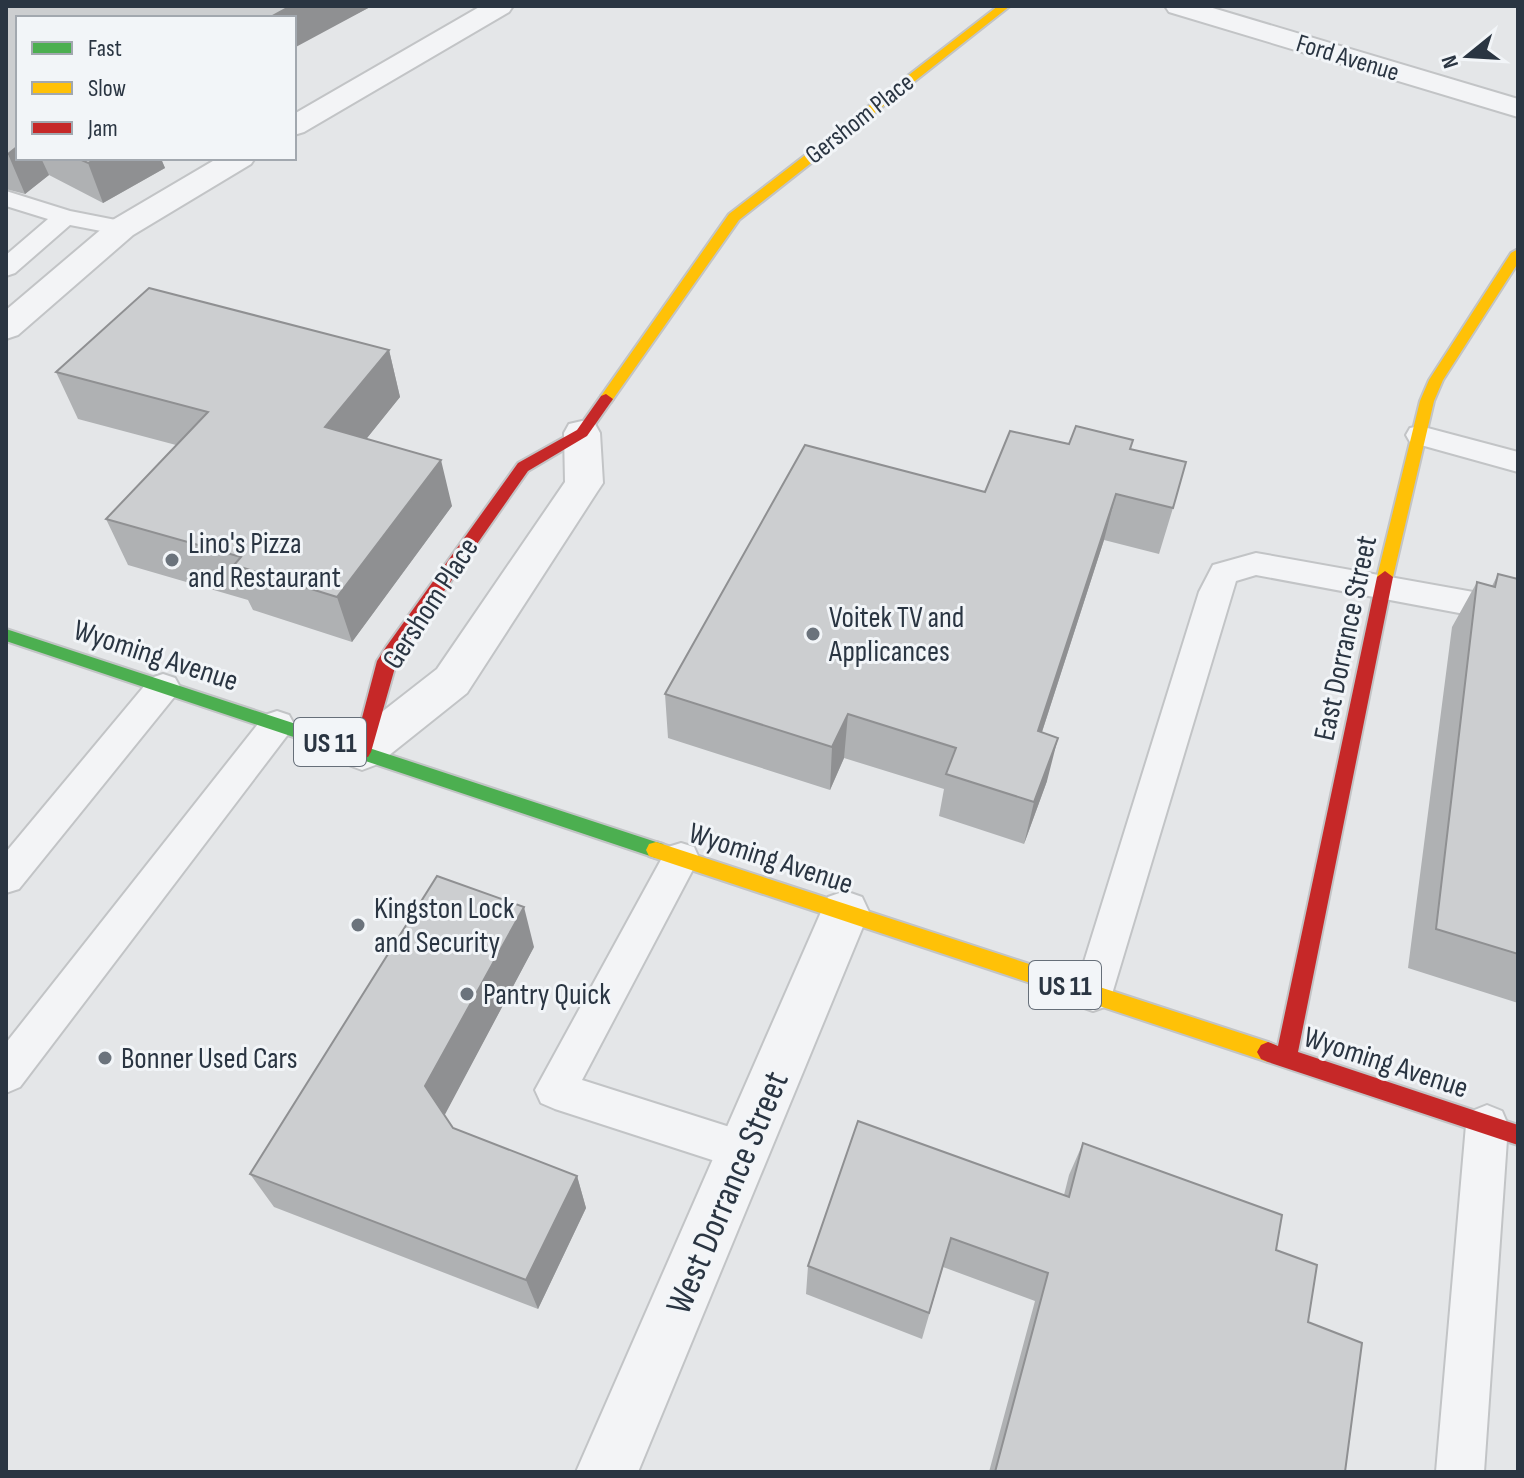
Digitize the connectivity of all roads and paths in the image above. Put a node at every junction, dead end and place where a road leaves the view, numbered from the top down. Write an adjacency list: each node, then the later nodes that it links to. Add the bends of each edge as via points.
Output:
1 (500, 6): 5 (street)
2 (1005, 6): 13 (street, Gershom Place, via 734,217)
3 (1178, 6): 4 (street, Ford Avenue)
4 (1518, 108)
5 (296, 125)
6 (237, 160): 9 (street)
7 (6, 198): 8 (lane)
8 (65, 217): 9 (lane); 11 (lane)
9 (122, 228): 12 (street)
10 (1518, 253): 14 (street, East Dorrance Street, via 1436,380)
11 (6, 268)
12 (6, 328)
13 (582, 433): 21 (street, Gershom Place, via 523,467 392,652); 21 (street, Gershom Place, via 584,483 452,681)
14 (1420, 435): 15 (lane); 16 (street, East Dorrance Street)
15 (1518, 462)
16 (1382, 589): 17 (lane); 25 (lane, via 1256,564 1224,573); 26 (street, East Dorrance Street)
17 (1518, 612)
18 (8, 639): 19 (street, Wyoming Avenue / US 11)
19 (163, 687): 20 (street, Wyoming Avenue / US 11); 23 (lane)
20 (277, 724): 21 (street, Wyoming Avenue / US 11); 27 (lane)
21 (362, 752): 22 (street, Wyoming Avenue / US 11)
22 (681, 858): 24 (street, Wyoming Avenue / US 11); 29 (lane, via 555,1090)
23 (6, 878)
24 (845, 912): 25 (street, Wyoming Avenue / US 11); 29 (street, West Dorrance Street)
25 (1093, 994): 26 (street, Wyoming Avenue / US 11)
26 (1286, 1058): 28 (street, Wyoming Avenue / US 11)
27 (6, 1074)
28 (1502, 1130): 31 (lane)
29 (743, 1150): 30 (street, West Dorrance Street)
30 (607, 1472)
31 (1460, 1472)

